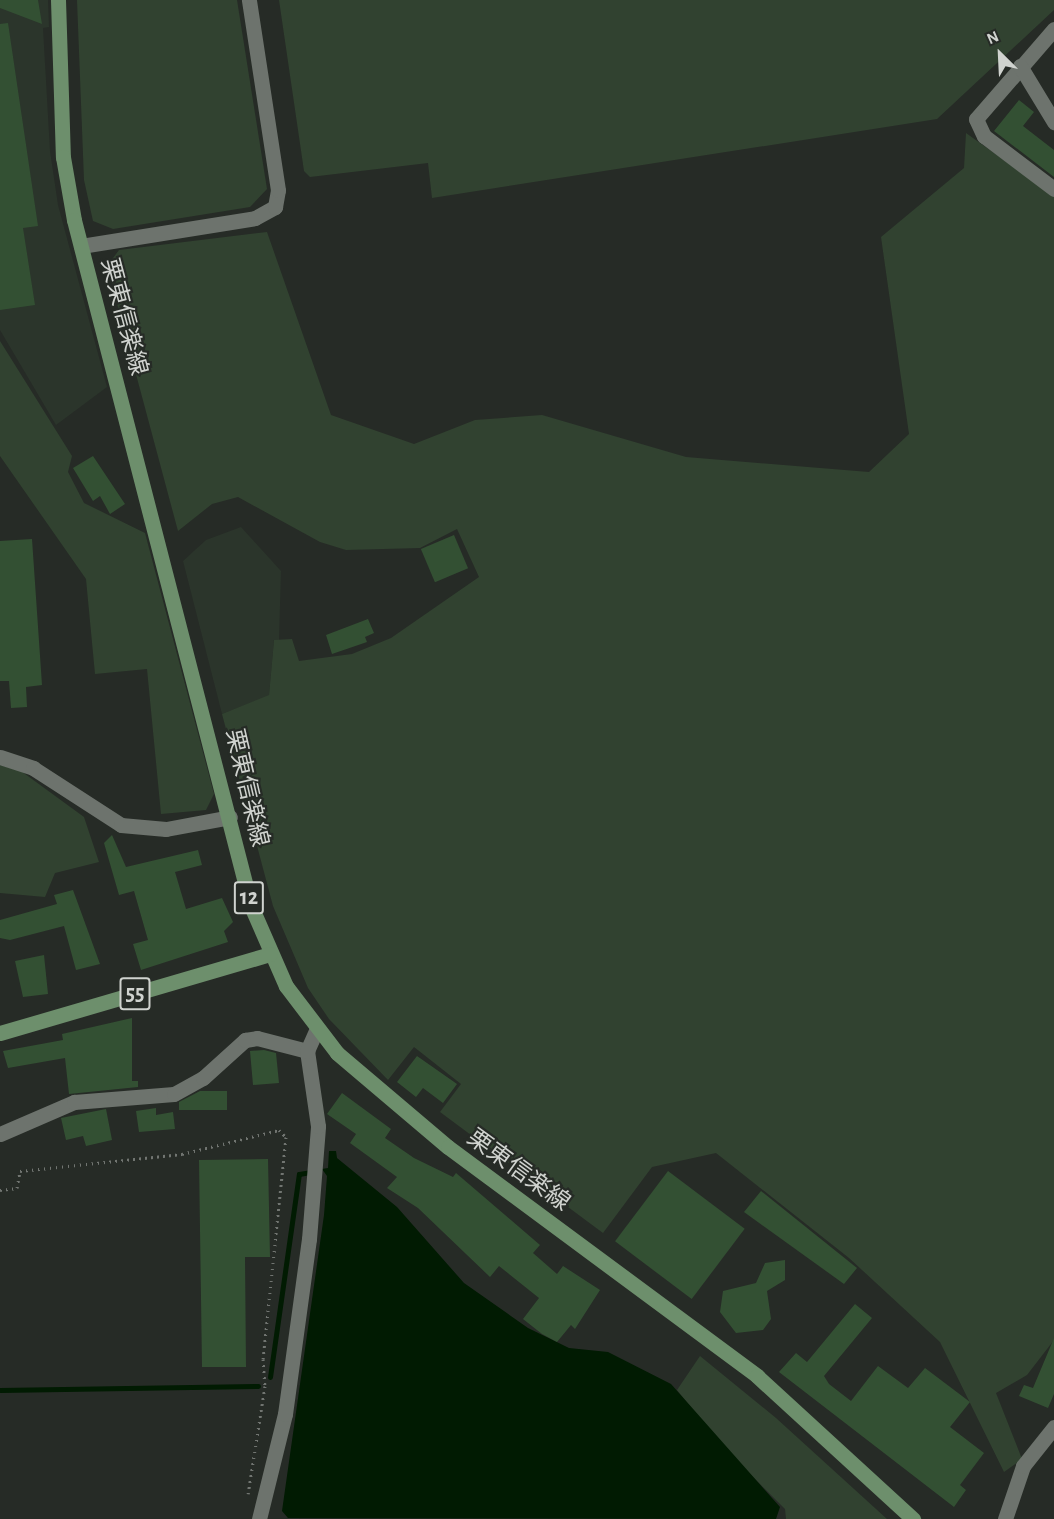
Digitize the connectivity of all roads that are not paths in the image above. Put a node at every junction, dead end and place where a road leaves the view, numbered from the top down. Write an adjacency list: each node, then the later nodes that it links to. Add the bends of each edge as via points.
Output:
1 (58, 0): 7 (main road, 栗東信楽線 / 12, via 63,157)
2 (249, 0): 7 (street, via 278,190 275,207 255,218)
3 (1054, 29): 4 (street)
4 (1020, 66): 5 (street); 6 (street, via 980,112 977,126)
5 (1054, 122)
6 (1054, 189)
7 (81, 246): 9 (main road, 栗東信楽線 / 12)
8 (0, 757): 9 (street, via 33,768 121,825 166,829)
9 (230, 817): 10 (main road, 栗東信楽線 / 12)
10 (270, 954): 11 (main road, 栗東信楽線 / 12); 12 (main road, 55)
11 (316, 1031): 13 (street); 17 (main road, 栗東信楽線 / 12, via 448,1147 757,1376)
12 (0, 1033)
13 (307, 1051): 14 (street, via 256,1038 245,1040 203,1078 174,1094 74,1102); 16 (street, via 318,1126 316,1178 287,1402)
14 (0, 1134)
15 (1054, 1427): 18 (street, via 1023,1466)
16 (259, 1519)
17 (914, 1519)
18 (1005, 1519)

